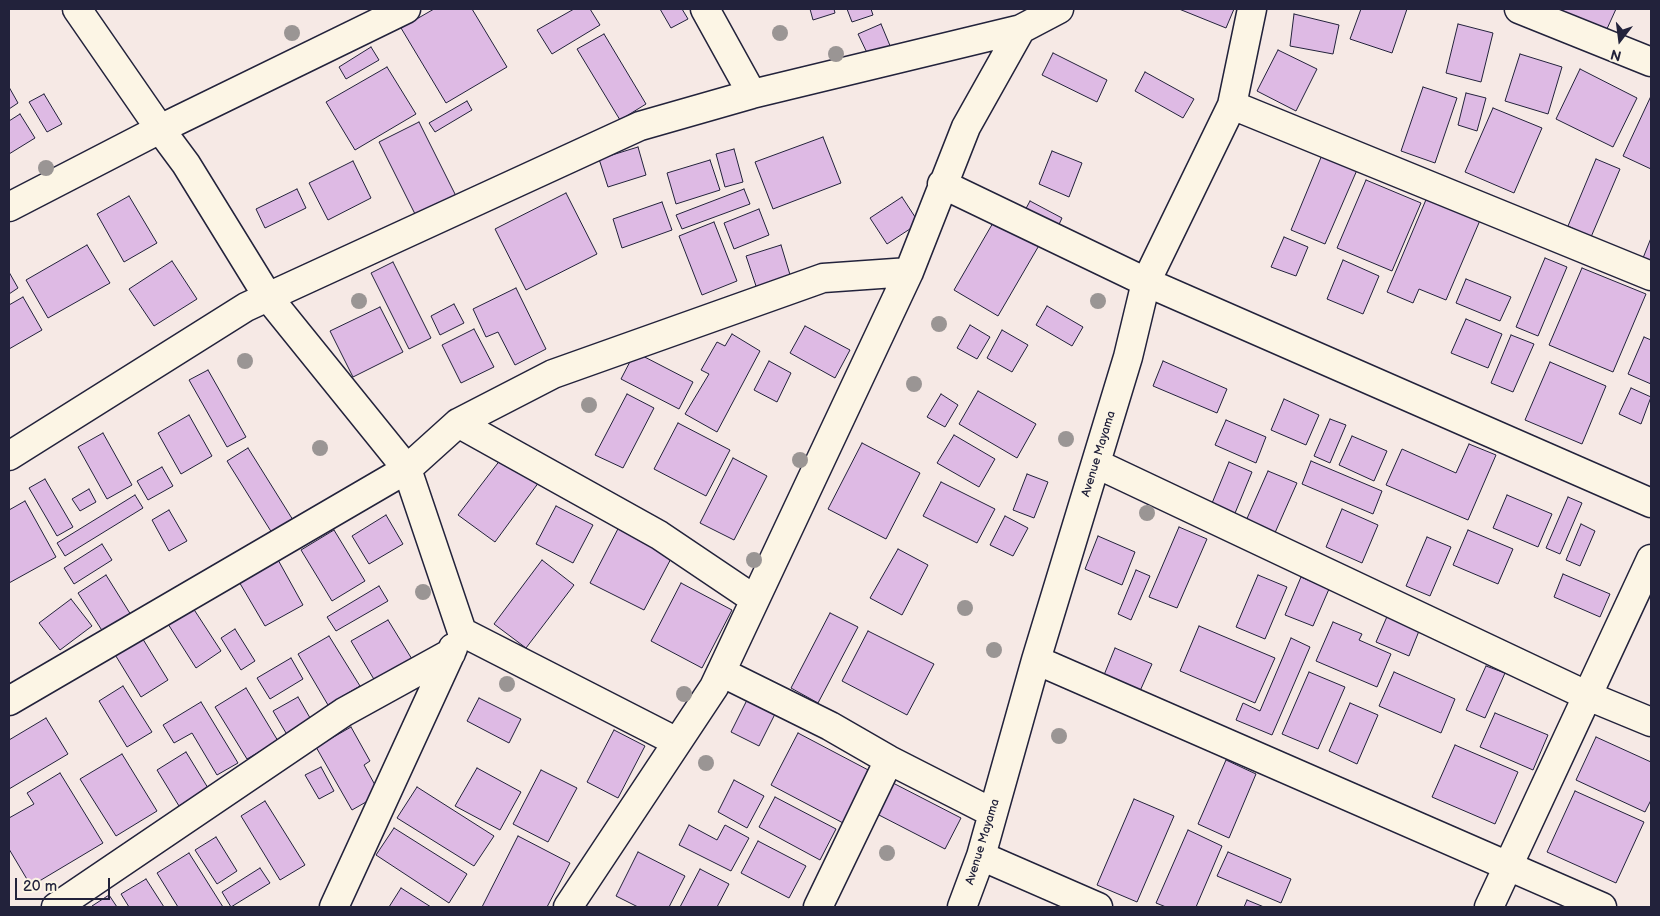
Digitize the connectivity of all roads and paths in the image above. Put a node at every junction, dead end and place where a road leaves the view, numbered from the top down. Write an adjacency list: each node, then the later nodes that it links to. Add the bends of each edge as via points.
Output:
1 (76, 9): 11 (street)
2 (406, 9): 11 (street)
3 (705, 9): 9 (street)
4 (1059, 9): 7 (street)
5 (1252, 9): 10 (street, Avenue Mayama)
6 (1519, 9): 8 (street)
7 (1021, 29): 9 (street); 12 (street, via 966,127)
8 (1651, 62)
9 (752, 94): 17 (street, via 640,126)
10 (1232, 105): 15 (street); 16 (street, Avenue Mayama)
11 (160, 130): 13 (street); 17 (street, via 186,164)
12 (942, 184): 14 (street); 16 (street)
13 (9, 208)
14 (909, 272): 18 (street, via 823,278 553,374); 24 (street)
15 (1651, 276)
16 (1146, 282): 20 (street, Avenue Mayama); 22 (street)
17 (268, 297): 19 (street, via 246,307); 21 (street)
18 (458, 423): 21 (street); 24 (street, via 659,536)
19 (9, 456)
20 (1097, 464): 26 (street, Avenue Mayama); 28 (street)
21 (407, 469): 25 (street); 29 (street)
22 (1651, 503)
23 (1651, 559): 28 (street)
24 (754, 599): 27 (street)
25 (457, 642): 31 (street); 36 (street, via 344,712); 37 (street)
26 (1036, 660): 33 (street, Avenue Mayama); 35 (street)
27 (721, 672): 31 (street); 32 (street)
28 (1588, 696): 30 (street); 35 (street)
29 (9, 701)
30 (1651, 722)
31 (677, 742): 38 (street)
32 (890, 760): 33 (street); 39 (street)
33 (993, 813): 34 (street, Avenue Mayama)
34 (982, 856): 40 (street, Avenue Mayama); 41 (street)
35 (1508, 867): 42 (street); 43 (street)
36 (56, 907)
37 (334, 907)
38 (568, 907)
39 (818, 907)
40 (962, 907)
41 (1098, 907)
42 (1489, 907)
43 (1602, 907)

